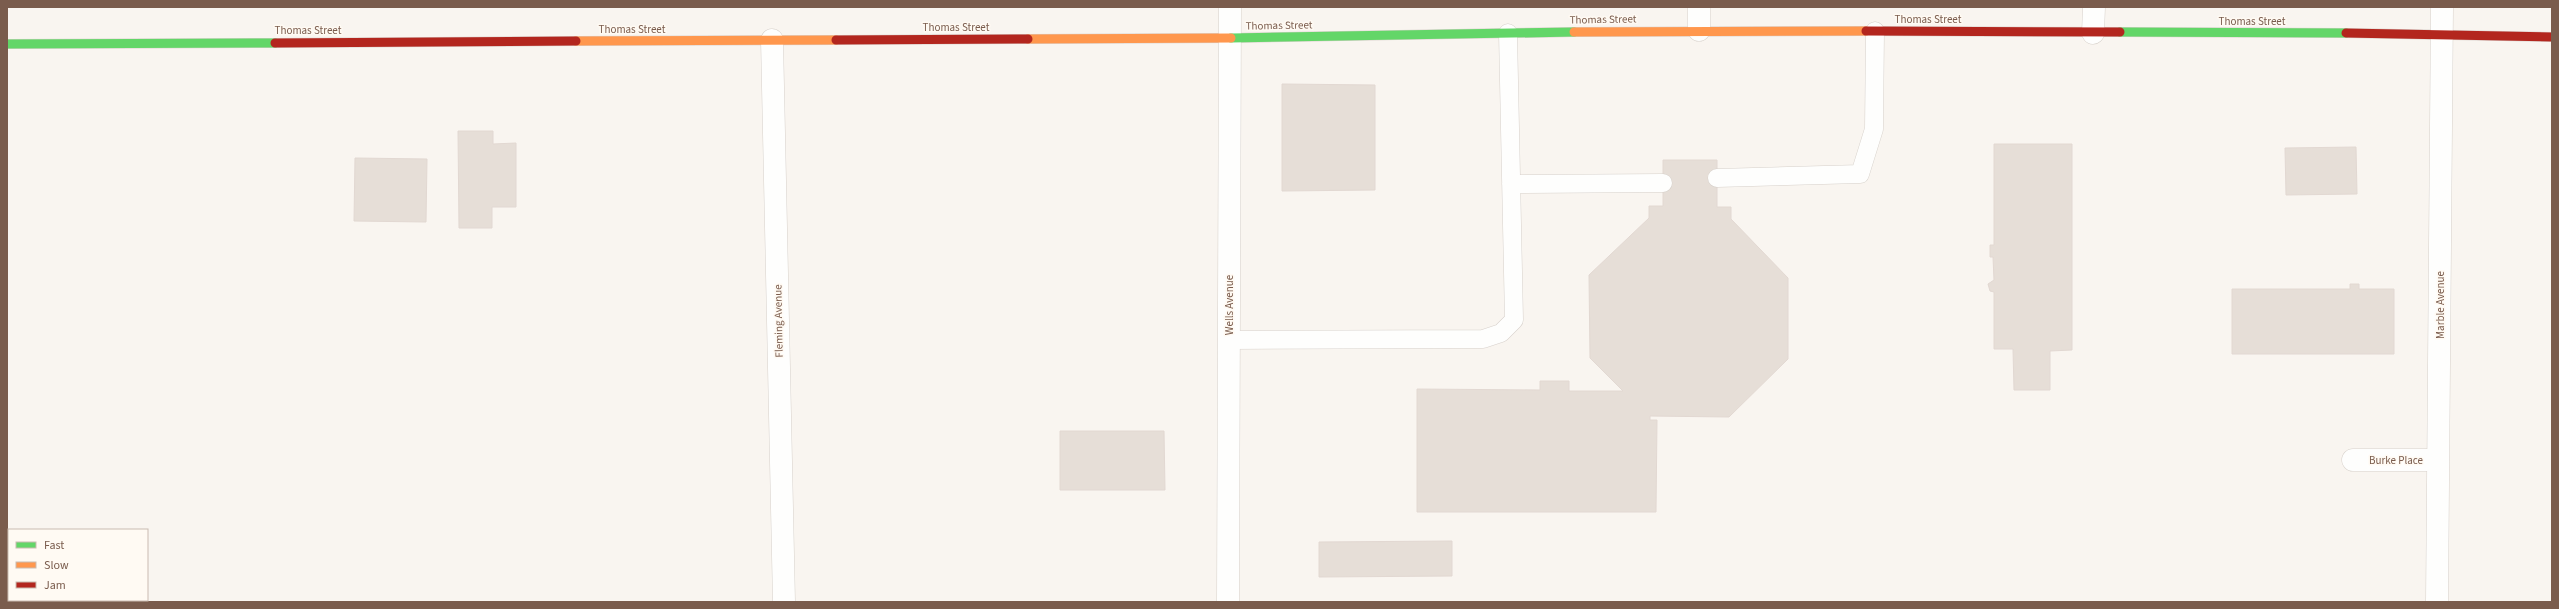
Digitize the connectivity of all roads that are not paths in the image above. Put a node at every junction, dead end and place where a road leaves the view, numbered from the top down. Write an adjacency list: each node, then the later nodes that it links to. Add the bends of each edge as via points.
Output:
1 (1230, 7): 11 (street, Wells Avenue)
2 (1699, 7): 5 (street)
3 (2094, 7): 8 (street)
4 (2442, 7): 9 (street, Marble Avenue)
5 (1699, 30): 6 (main road, Thomas Street); 7 (main road, Thomas Street)
6 (1875, 31): 8 (main road, Thomas Street); 14 (lane, via 1874,129 1860,174)
7 (1508, 33): 11 (main road, Thomas Street); 16 (lane)
8 (2094, 33): 9 (main road, Thomas Street)
9 (2442, 34): 10 (main road, Thomas Street); 19 (street, Marble Avenue)
10 (2552, 37)
11 (1230, 38): 12 (main road, Thomas Street); 17 (street, Wells Avenue)
12 (772, 40): 13 (main road, Thomas Street); 20 (street, Fleming Avenue)
13 (7, 44)
14 (1717, 178)
15 (1663, 183): 16 (lane)
16 (1511, 184): 17 (lane, via 1514,320 1501,333 1483,339)
17 (1229, 340): 21 (street, Wells Avenue)
18 (2353, 460): 19 (street, Burke Place)
19 (2438, 460): 22 (street, Marble Avenue)
20 (784, 602)
21 (1228, 602)
22 (2437, 602)

